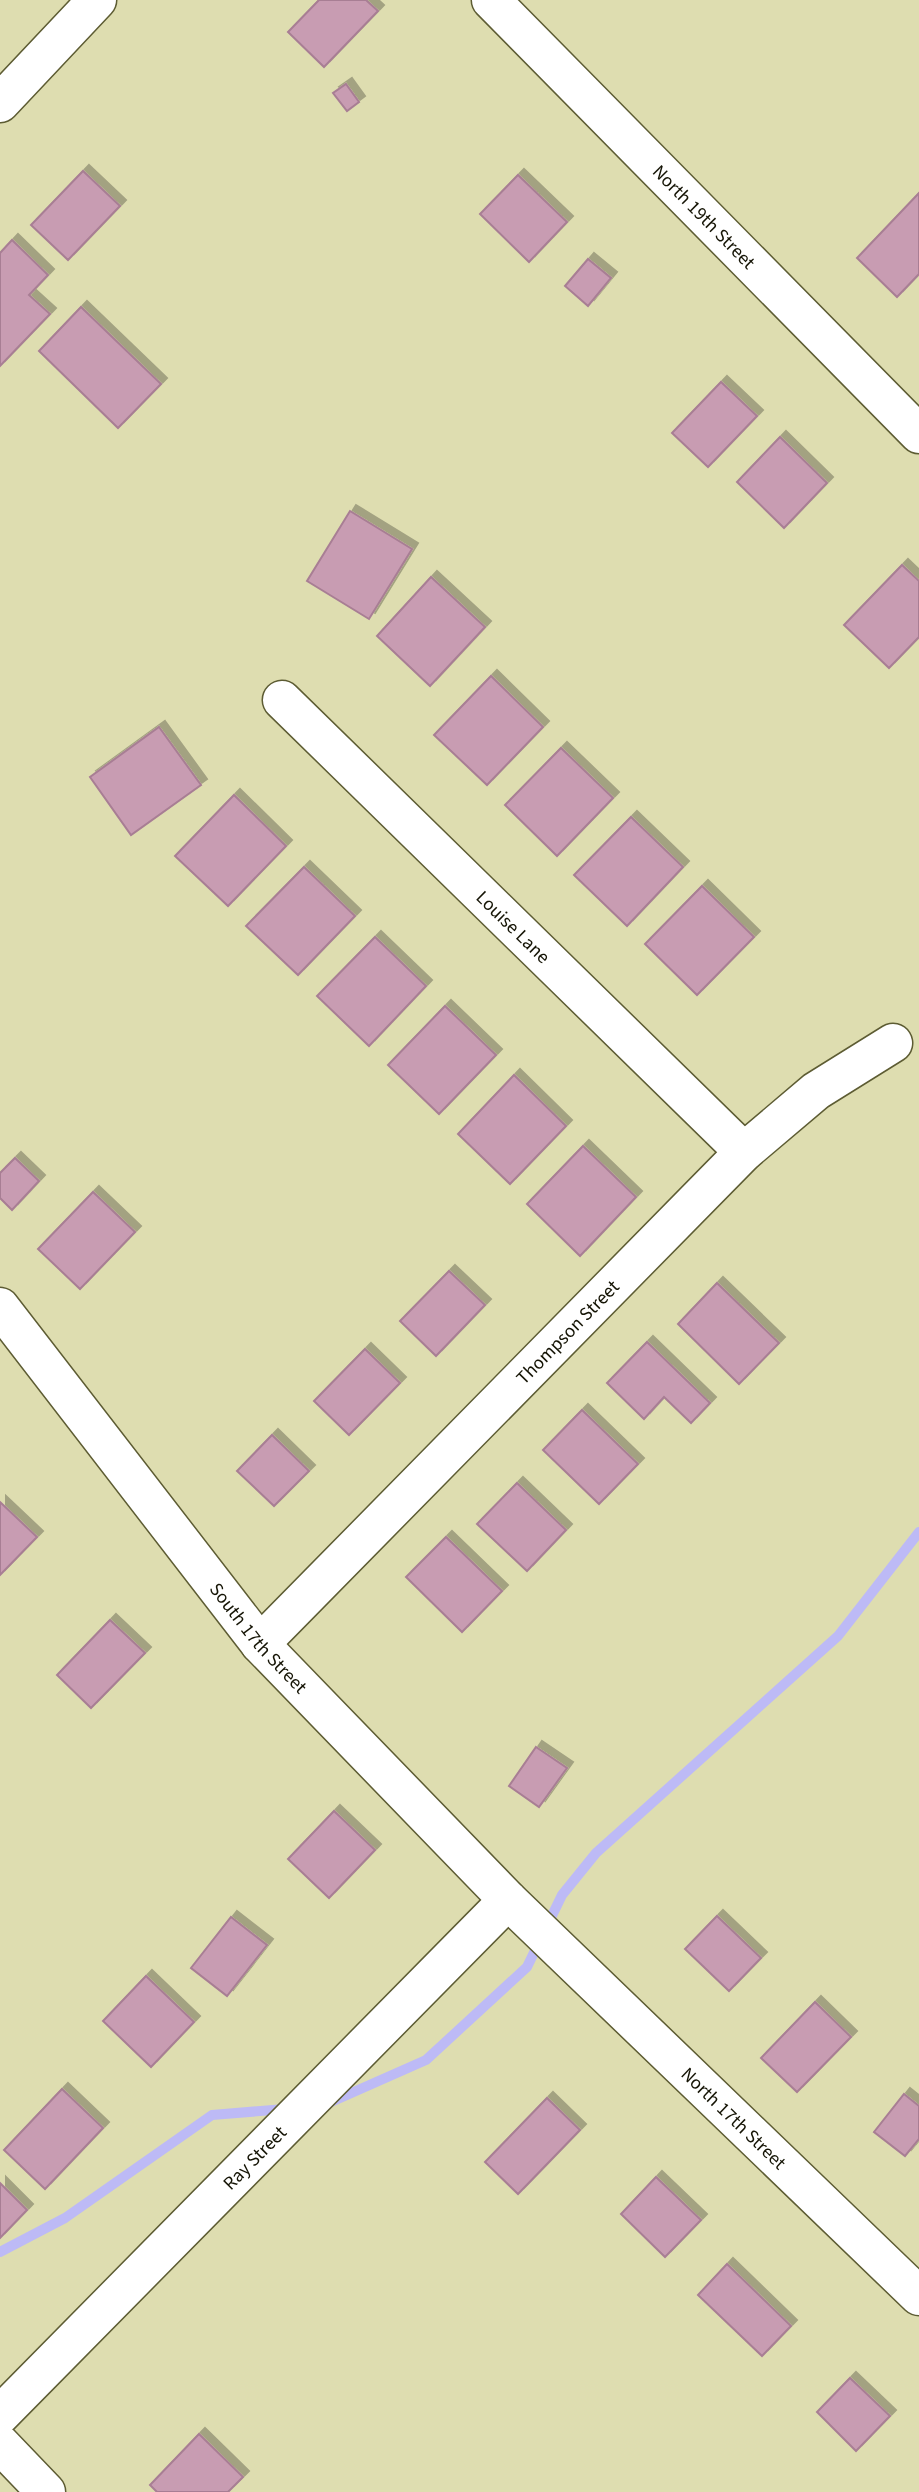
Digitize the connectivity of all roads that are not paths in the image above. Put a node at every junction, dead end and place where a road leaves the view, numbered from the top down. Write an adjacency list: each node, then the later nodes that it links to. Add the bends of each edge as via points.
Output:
1 (97, 0): 3 (street)
2 (491, 0): 4 (street, North 19th Street)
3 (0, 103)
4 (918, 432)
5 (282, 700): 7 (street, Louise Lane)
6 (893, 1044): 7 (street, Thompson Street, via 816,1091)
7 (744, 1152): 9 (street, Thompson Street)
8 (0, 1307): 9 (street, South 17th Street)
9 (260, 1644): 10 (street, South 17th Street)
10 (508, 1900): 11 (street, South 17th Street); 13 (street, Ray Street)
11 (550, 1940): 12 (street, North 17th Street)
12 (919, 2296)
13 (0, 2415)
14 (0, 2444): 15 (street)
15 (46, 2492)

